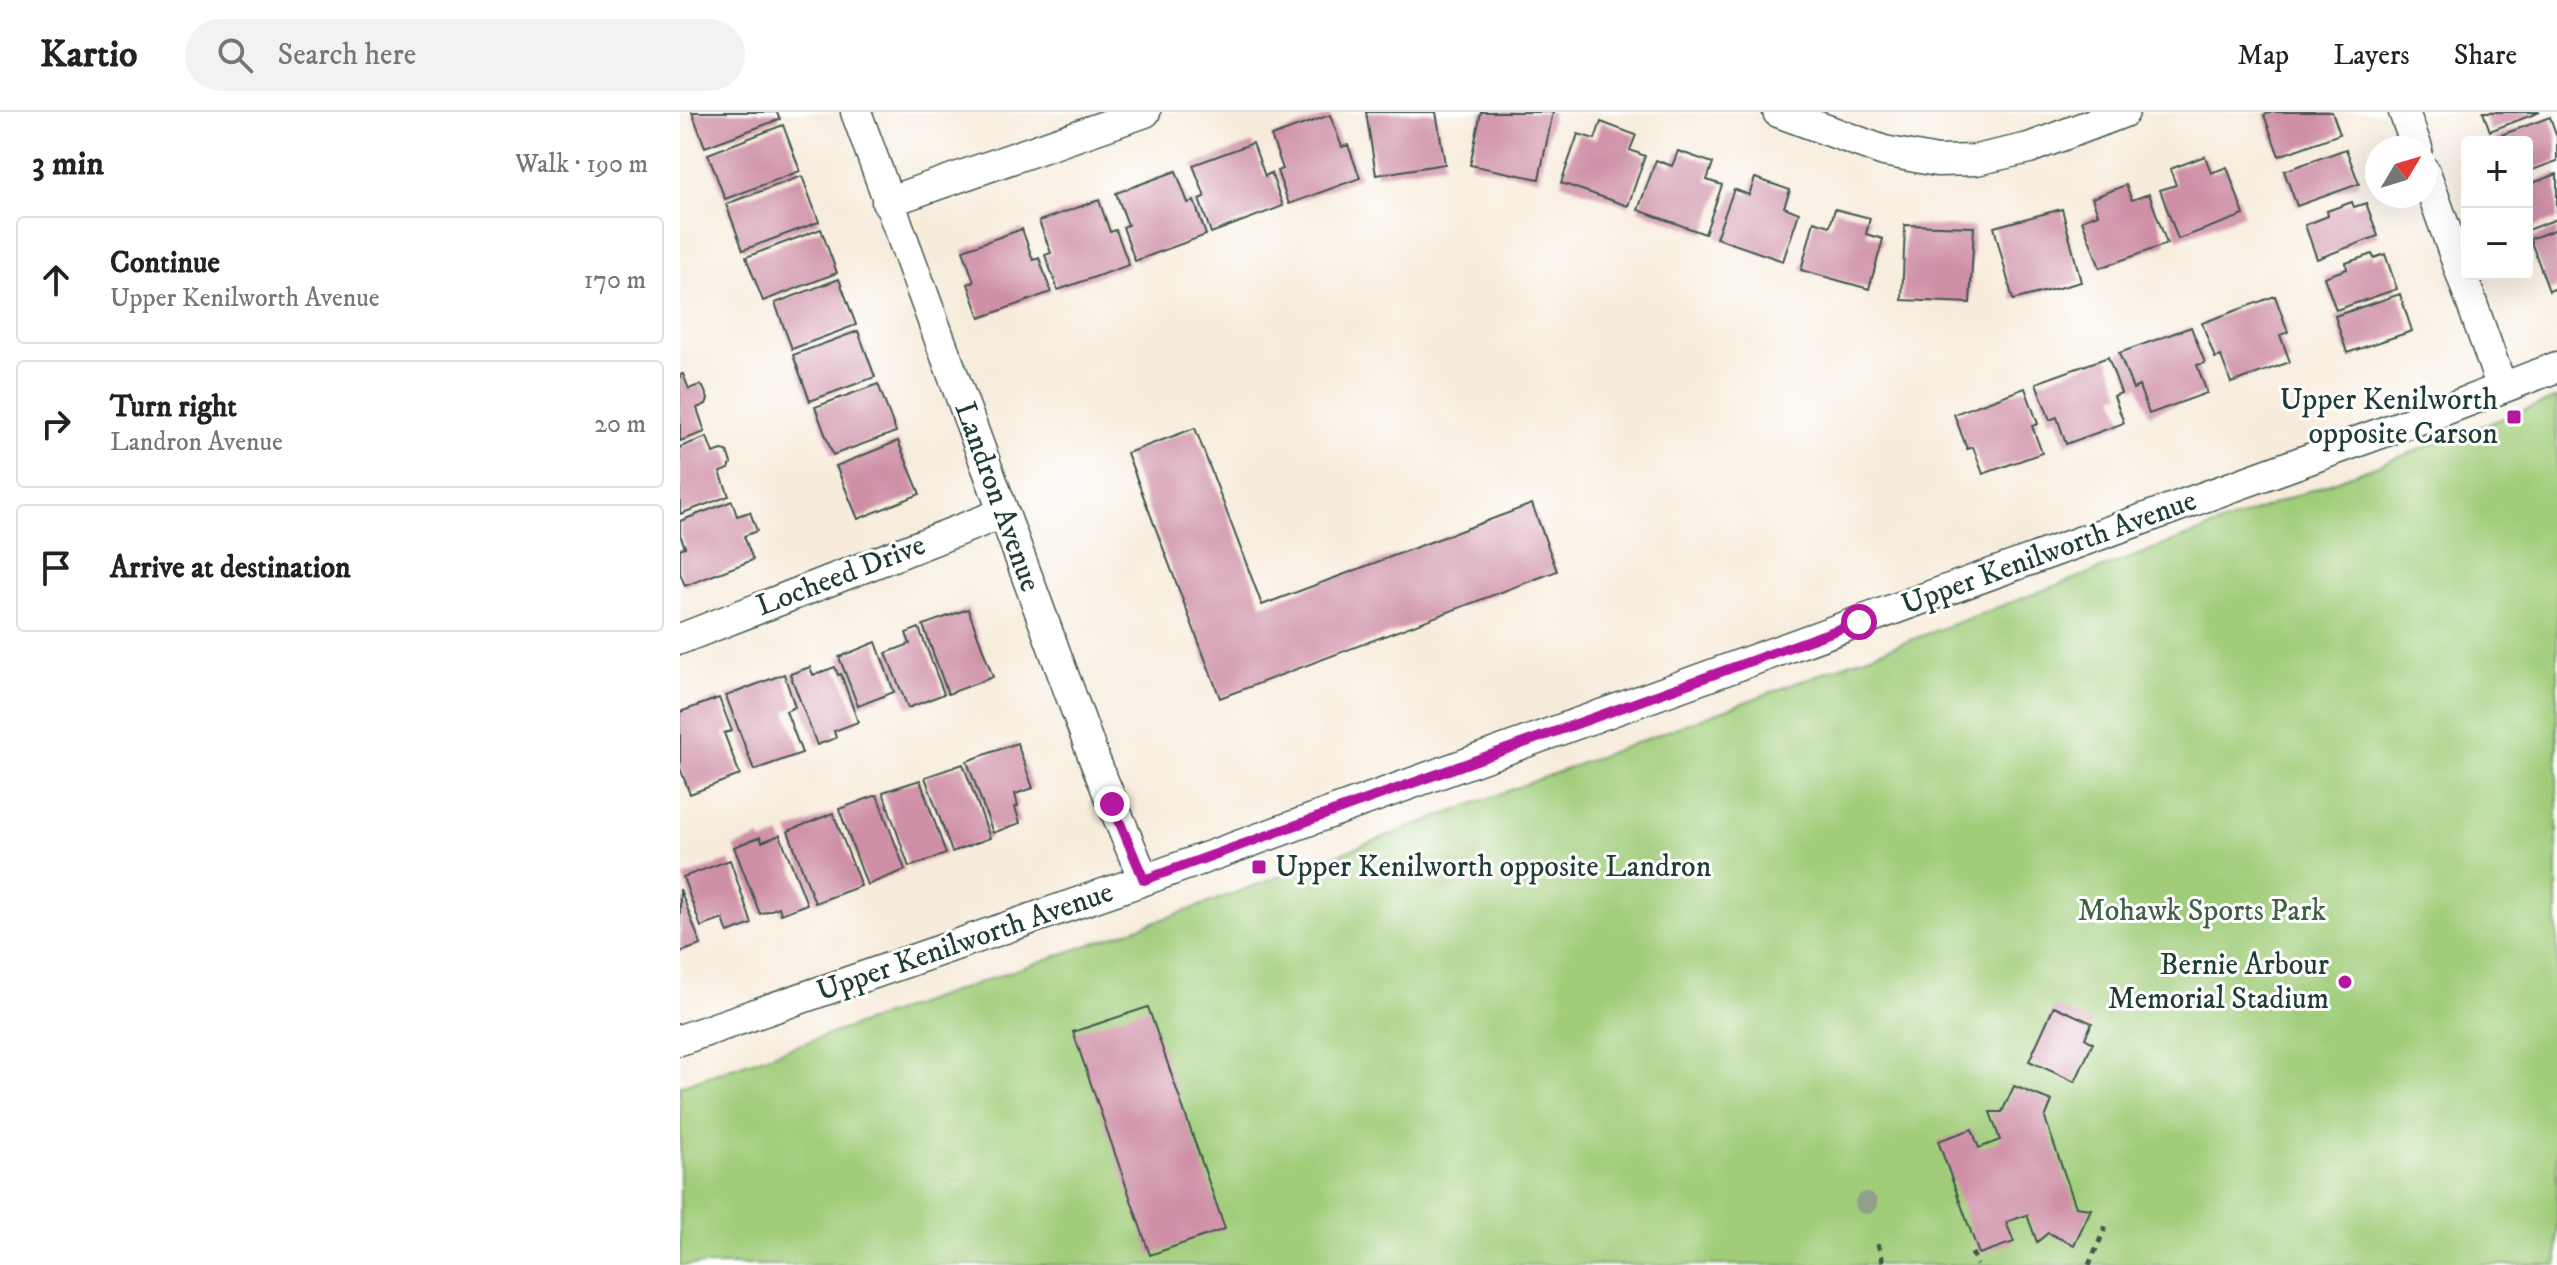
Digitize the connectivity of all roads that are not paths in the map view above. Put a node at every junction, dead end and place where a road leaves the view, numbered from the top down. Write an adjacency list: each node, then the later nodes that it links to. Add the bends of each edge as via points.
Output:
1 (856, 112): 8 (street, Landron Avenue)
2 (1145, 112): 8 (street)
3 (1778, 112): 6 (street)
4 (2124, 112): 6 (street, via 2029,148 1960,161 1884,151)
5 (2404, 112): 7 (street)
6 (1816, 118)
7 (2413, 136)
8 (887, 202): 12 (street, Landron Avenue)
9 (2437, 206): 11 (street)
10 (2557, 367): 11 (street, Upper Kenilworth Avenue)
11 (2502, 388): 14 (street, Upper Kenilworth Avenue)
12 (1003, 513): 13 (street, Locheed Drive); 14 (street, Landron Avenue)
13 (680, 639)
14 (1144, 880): 15 (street, Upper Kenilworth Avenue)
15 (680, 1040)

